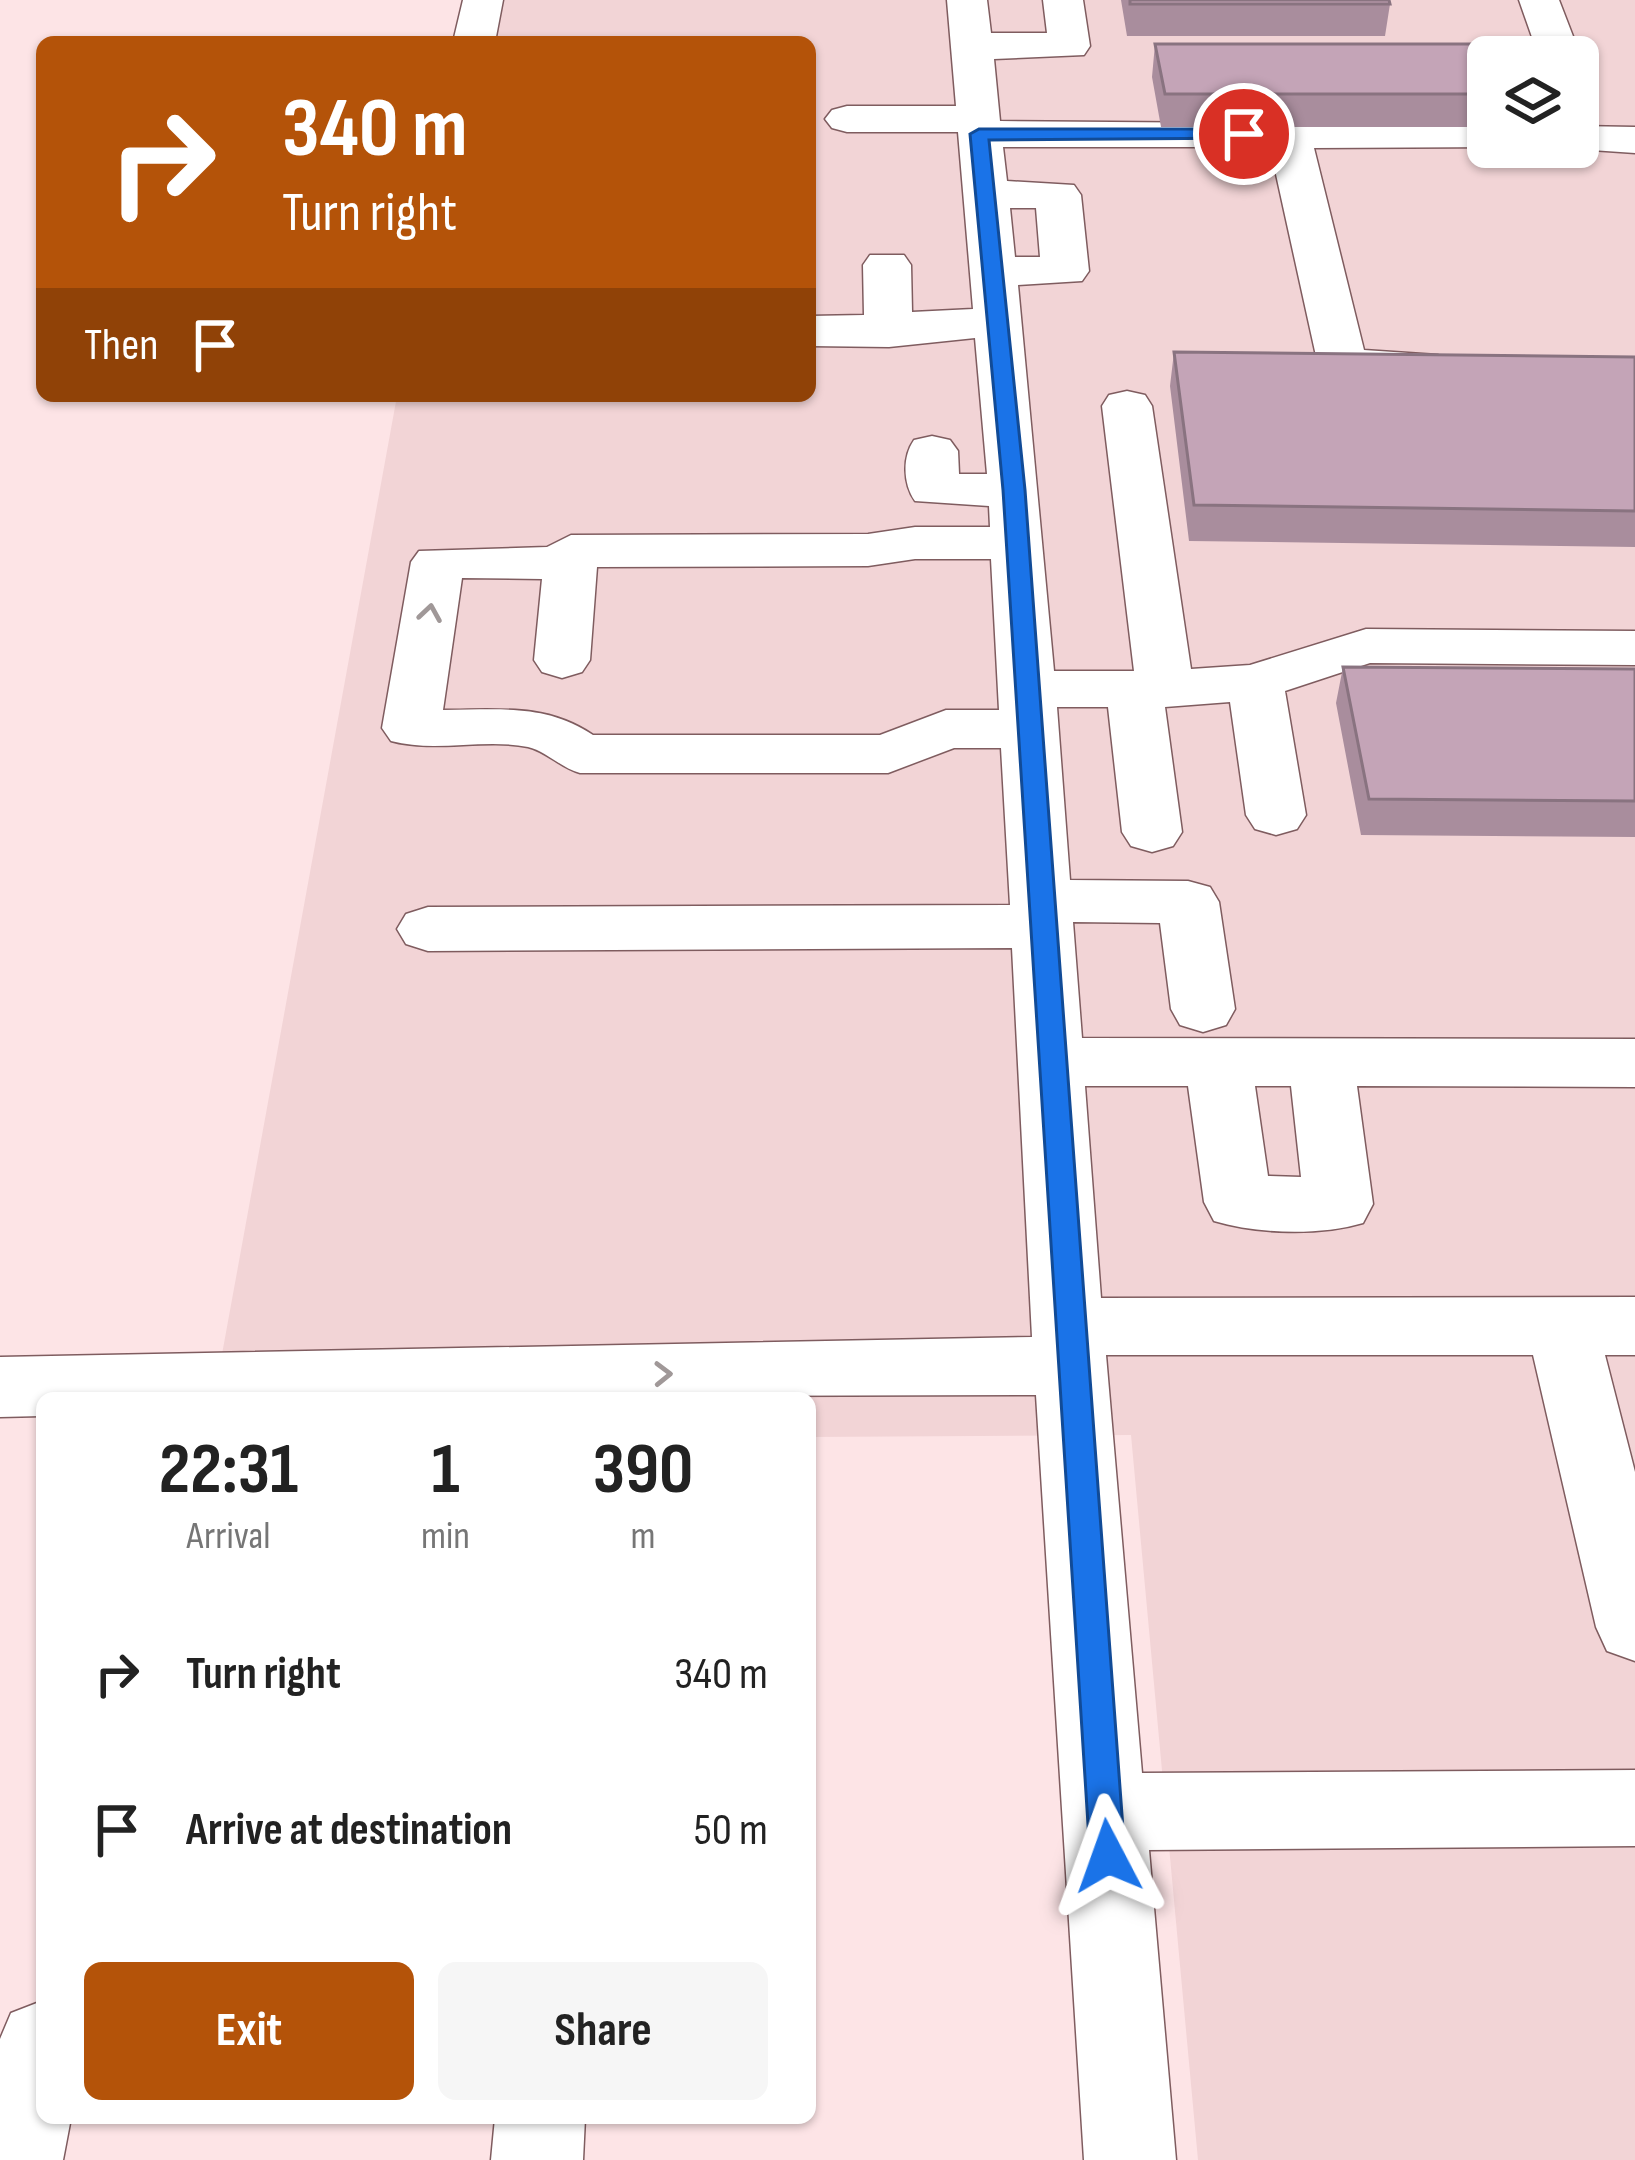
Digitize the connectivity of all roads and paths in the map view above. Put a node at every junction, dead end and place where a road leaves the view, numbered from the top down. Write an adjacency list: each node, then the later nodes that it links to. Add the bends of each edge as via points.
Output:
1 (483, 0): 5 (street)
2 (1063, 0): 4 (street, via 1069,46)
3 (1539, 0): 6 (street)
4 (969, 23): 12 (street)
5 (475, 36)
6 (1552, 36)
7 (848, 119): 12 (street)
8 (1599, 132): 11 (street)
9 (1288, 134): 10 (street); 12 (street); 17 (street, via 1343,365)
10 (1467, 138)
11 (1635, 140)
12 (981, 149): 14 (street)
13 (887, 265): 16 (street)
14 (994, 297): 16 (street); 20 (street)
15 (816, 331): 16 (street)
16 (890, 332)
17 (1478, 365)
18 (1127, 406): 25 (street)
19 (932, 451): 20 (street, via 933,490)
20 (1014, 517): 21 (street, via 868,550 572,551); 26 (street)
21 (571, 563): 23 (street); 26 (street, one-way to 21, via 888,754 580,754 544,729 411,728 438,562)
22 (1635, 648): 24 (street, via 1366,646)
23 (562, 660)
24 (1255, 682): 25 (street); 27 (street)
25 (1150, 689): 26 (street); 28 (street)
26 (1026, 709): 29 (street)
27 (1276, 814)
28 (1152, 832)
29 (1041, 914): 30 (street); 31 (street, via 1188,902); 32 (street)
30 (428, 929)
31 (1211, 1036): 32 (street); 33 (street); 33 (street, via 1238,1202 1340,1204)
32 (1051, 1062): 37 (street)
33 (1321, 1062): 34 (street)
34 (1635, 1063)
35 (1562, 1326): 36 (street); 37 (street); 41 (street)
36 (1635, 1326)
37 (1069, 1346): 39 (street, one-way to 37); 43 (street)
38 (0, 1387): 40 (street)
39 (587, 1387): 40 (street)
40 (180, 1392)
41 (1635, 1627)
42 (1635, 1808): 43 (street)
43 (1104, 1812): 48 (street)
44 (36, 2072): 46 (street)
45 (540, 2124): 47 (street)
46 (17, 2160)
47 (537, 2160)
48 (1130, 2160)

